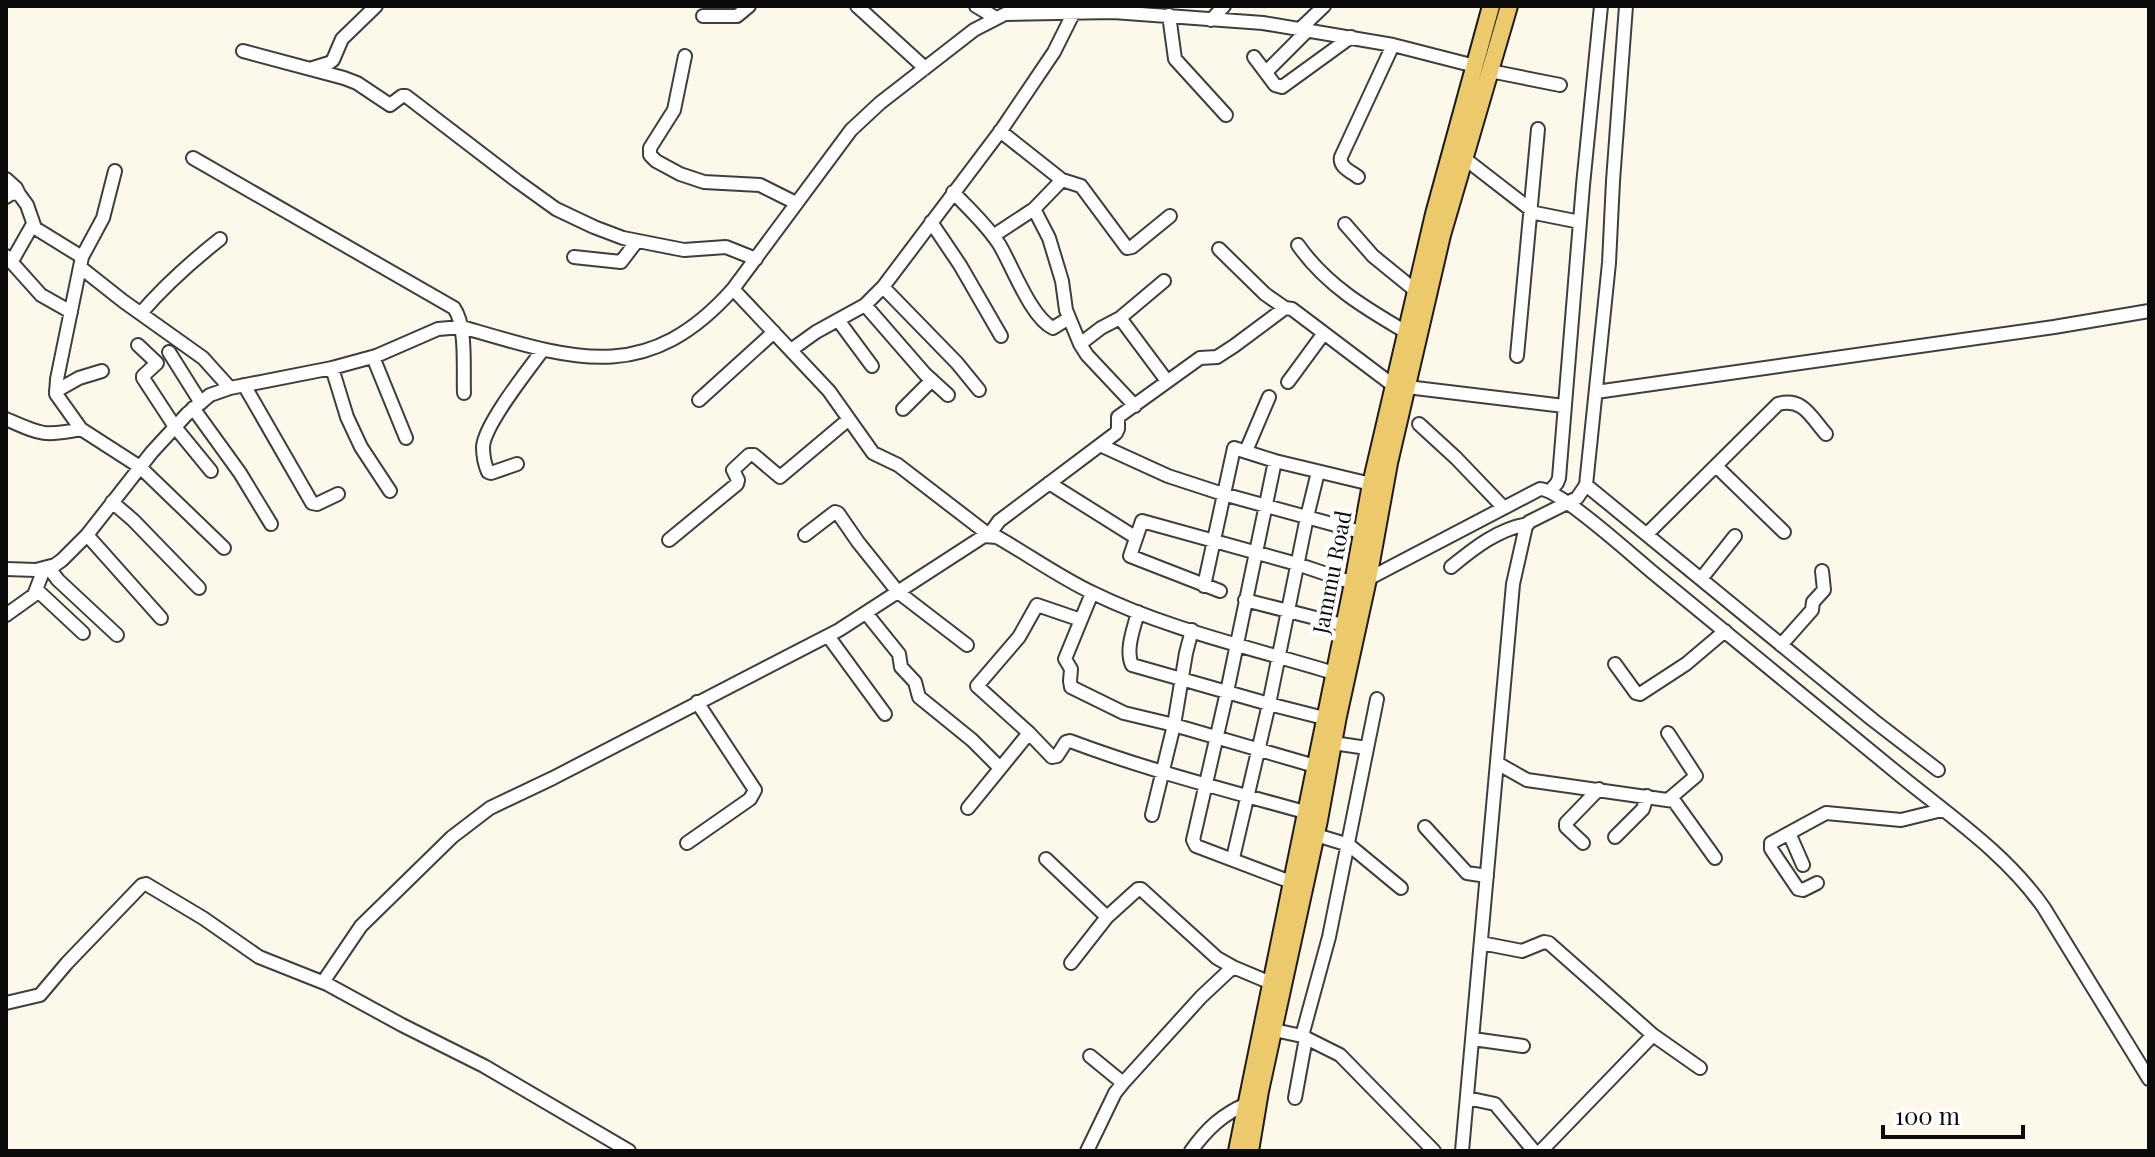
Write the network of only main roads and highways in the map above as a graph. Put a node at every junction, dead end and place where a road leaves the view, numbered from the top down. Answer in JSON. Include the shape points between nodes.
{"nodes":[{"id":1,"x":1491,"y":6,"type":"edge"},
{"id":2,"x":1509,"y":6,"type":"edge"},
{"id":3,"x":1482,"y":68,"type":"junction"},
{"id":4,"x":1400,"y":387,"type":"junction"},
{"id":5,"x":1360,"y":581,"type":"junction"},
{"id":6,"x":1237,"y":1151,"type":"edge"},
{"id":7,"x":1250,"y":1151,"type":"edge"}],
"edges":[{"from":1,"to":3,"type":"main road","name":"Jammu Road"},
{"from":2,"to":3,"type":"main road"},
{"from":3,"to":4,"type":"main road","via":[[1464,158]]},
{"from":3,"to":4,"type":"main road","name":"Jammu Road","via":[[1434,214],[1406,332]]},
{"from":4,"to":5,"type":"main road","via":[[1389,463]]},
{"from":4,"to":5,"type":"main road","name":"Jammu Road","via":[[1361,532]]},
{"from":5,"to":6,"type":"main road","name":"Jammu Road","via":[[1343,625]]},
{"from":5,"to":7,"type":"main road","via":[[1334,841],[1274,1030]]}]}
